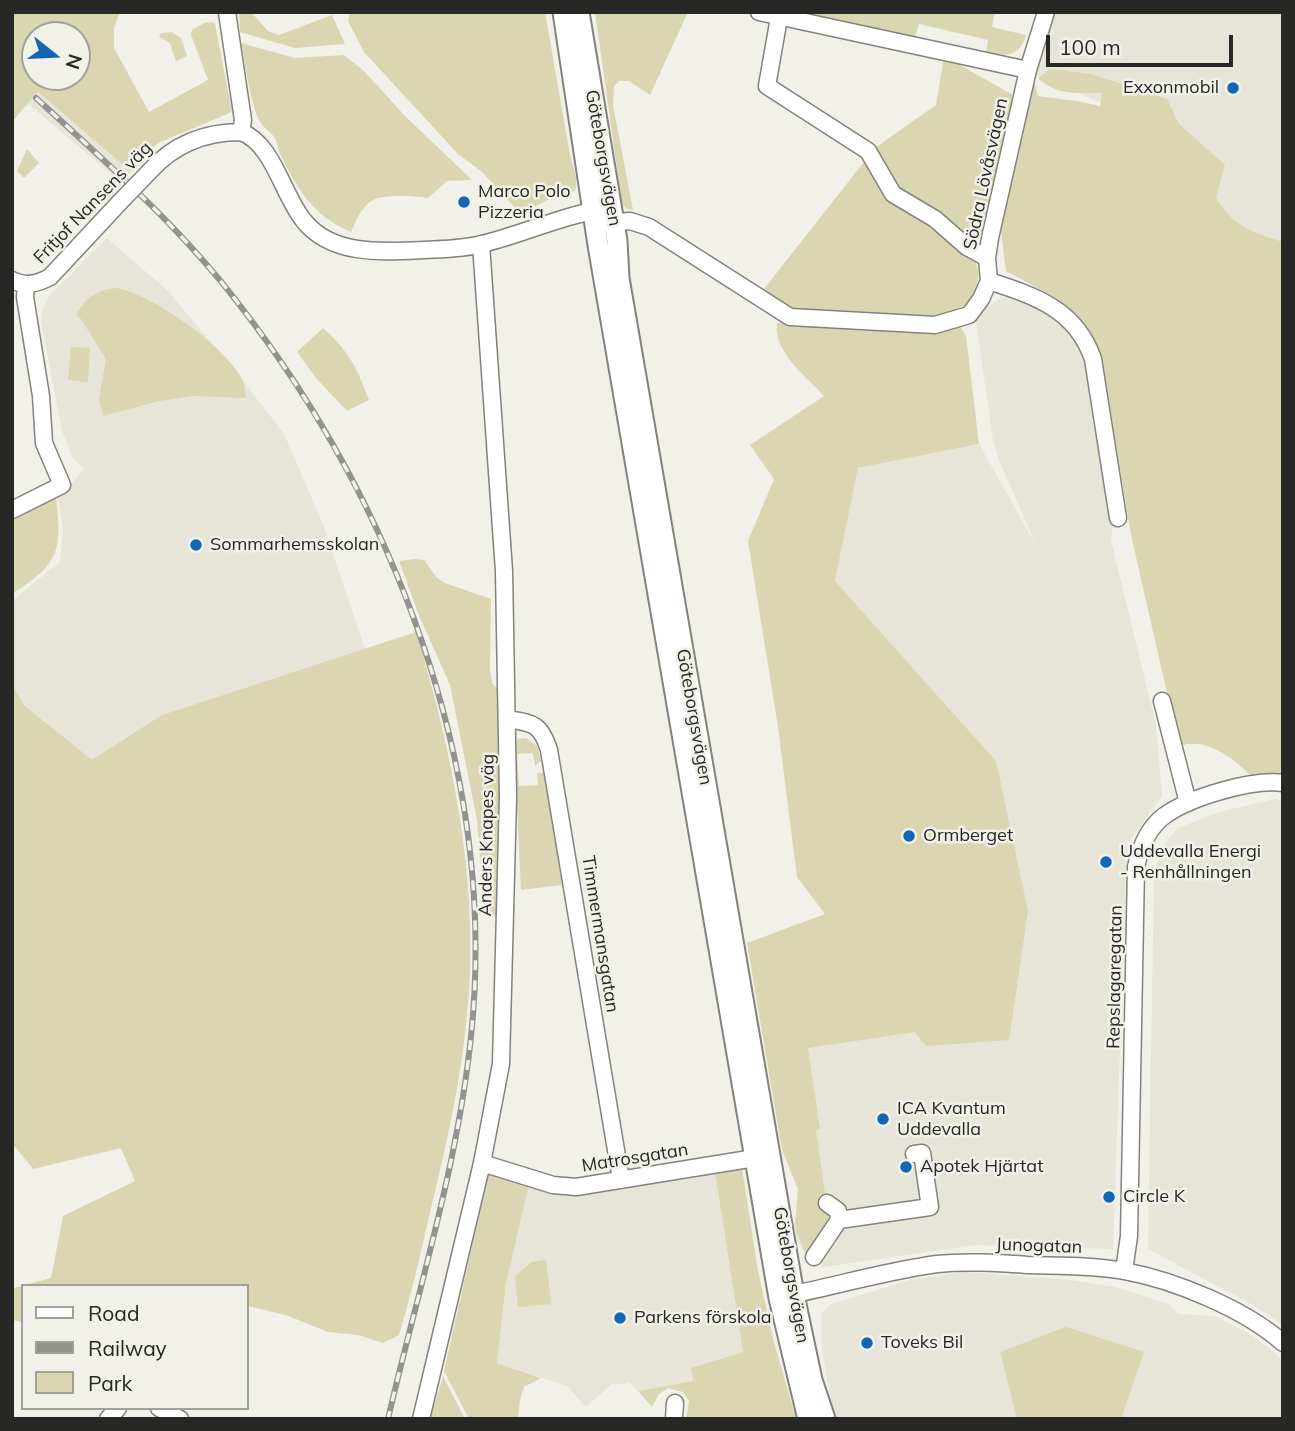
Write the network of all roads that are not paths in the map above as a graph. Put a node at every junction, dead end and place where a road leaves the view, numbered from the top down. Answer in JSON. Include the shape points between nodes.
{"nodes":[{"id":1,"x":227,"y":12,"type":"edge"},
{"id":2,"x":563,"y":12,"type":"edge"},
{"id":3,"x":579,"y":12,"type":"edge"},
{"id":4,"x":759,"y":12,"type":"edge"},
{"id":5,"x":1046,"y":12,"type":"edge"},
{"id":6,"x":779,"y":14,"type":"edge"},
{"id":7,"x":1028,"y":70,"type":"junction"},
{"id":8,"x":241,"y":132,"type":"junction"},
{"id":9,"x":603,"y":216,"type":"junction"},
{"id":10,"x":481,"y":244,"type":"junction"},
{"id":11,"x":987,"y":258,"type":"junction"},
{"id":12,"x":989,"y":281,"type":"junction"},
{"id":13,"x":19,"y":282,"type":"edge"},
{"id":14,"x":12,"y":510,"type":"edge"},
{"id":15,"x":1118,"y":518,"type":"dead end"},
{"id":16,"x":1162,"y":701,"type":"dead end"},
{"id":17,"x":508,"y":719,"type":"junction"},
{"id":18,"x":1283,"y":783,"type":"edge"},
{"id":19,"x":1188,"y":803,"type":"junction"},
{"id":20,"x":914,"y":1154,"type":"dead end"},
{"id":21,"x":755,"y":1158,"type":"junction"},
{"id":22,"x":482,"y":1163,"type":"junction"},
{"id":23,"x":621,"y":1180,"type":"junction"},
{"id":24,"x":827,"y":1203,"type":"dead end"},
{"id":25,"x":839,"y":1220,"type":"junction"},
{"id":26,"x":814,"y":1257,"type":"dead end"},
{"id":27,"x":1124,"y":1271,"type":"junction"},
{"id":28,"x":786,"y":1296,"type":"junction"},
{"id":29,"x":1283,"y":1343,"type":"edge"},
{"id":30,"x":163,"y":1410,"type":"edge"},
{"id":31,"x":180,"y":1419,"type":"edge"},
{"id":32,"x":421,"y":1419,"type":"edge"},
{"id":33,"x":808,"y":1419,"type":"edge"},
{"id":34,"x":825,"y":1419,"type":"edge"}],
"edges":[{"from":1,"to":8,"type":"street"},
{"from":2,"to":9,"type":"main road","name":"Göteborgsvägen"},
{"from":3,"to":9,"type":"main road","name":"Göteborgsvägen"},
{"from":4,"to":6,"type":"street"},
{"from":5,"to":7,"type":"street","name":"Södra Lövåsvägen"},
{"from":6,"to":7,"type":"street"},
{"from":6,"to":11,"type":"street","via":[[767,86],[868,151],[893,194]]},
{"from":7,"to":11,"type":"street","name":"Södra Lövåsvägen"},
{"from":8,"to":10,"type":"street","via":[[264,148],[302,220],[330,242],[385,252]]},
{"from":8,"to":13,"type":"street","name":"Fritjof Nansens väg","bridge":true,"via":[[214,134],[173,149],[57,272],[44,280]]},
{"from":9,"to":10,"type":"street","via":[[540,224]]},
{"from":9,"to":12,"type":"street","via":[[649,227],[790,317],[935,325],[969,316]]},
{"from":9,"to":21,"type":"main road","name":"Göteborgsvägen"},
{"from":9,"to":28,"type":"main road","name":"Göteborgsvägen","via":[[621,291]]},
{"from":10,"to":17,"type":"street","name":"Anders Knapes väg","via":[[504,572]]},
{"from":11,"to":12,"type":"street","name":"Södra Lövåsvägen"},
{"from":12,"to":15,"type":"street","via":[[1039,299],[1062,313],[1082,334],[1093,359]]},
{"from":13,"to":14,"type":"street","via":[[41,396],[44,443],[62,485]]},
{"from":16,"to":19,"type":"street"},
{"from":17,"to":22,"type":"street","name":"Anders Knapes väg","via":[[501,1064]]},
{"from":17,"to":23,"type":"street","name":"Timmermansgatan","via":[[533,724],[549,750]]},
{"from":18,"to":19,"type":"street","name":"Repslagaregatan","via":[[1248,784]]},
{"from":19,"to":27,"type":"street","name":"Repslagaregatan","via":[[1165,815],[1153,828],[1136,867],[1129,1236]]},
{"from":20,"to":25,"type":"street","via":[[922,1153],[930,1207]]},
{"from":21,"to":23,"type":"street","name":"Matrosgatan"},
{"from":21,"to":28,"type":"main road","name":"Göteborgsvägen"},
{"from":22,"to":23,"type":"street","name":"Matrosgatan","via":[[552,1185],[576,1187]]},
{"from":22,"to":32,"type":"street","name":"Anders Knapes väg"},
{"from":24,"to":25,"type":"street","via":[[838,1211]]},
{"from":25,"to":26,"type":"street"},
{"from":27,"to":28,"type":"street","name":"Junogatan","via":[[940,1264]]},
{"from":27,"to":29,"type":"street","name":"Junogatan","via":[[1222,1305]]},
{"from":28,"to":33,"type":"main road","name":"Göteborgsvägen"},
{"from":28,"to":34,"type":"main road","name":"Göteborgsvägen"},
{"from":30,"to":31,"type":"street"}]}
